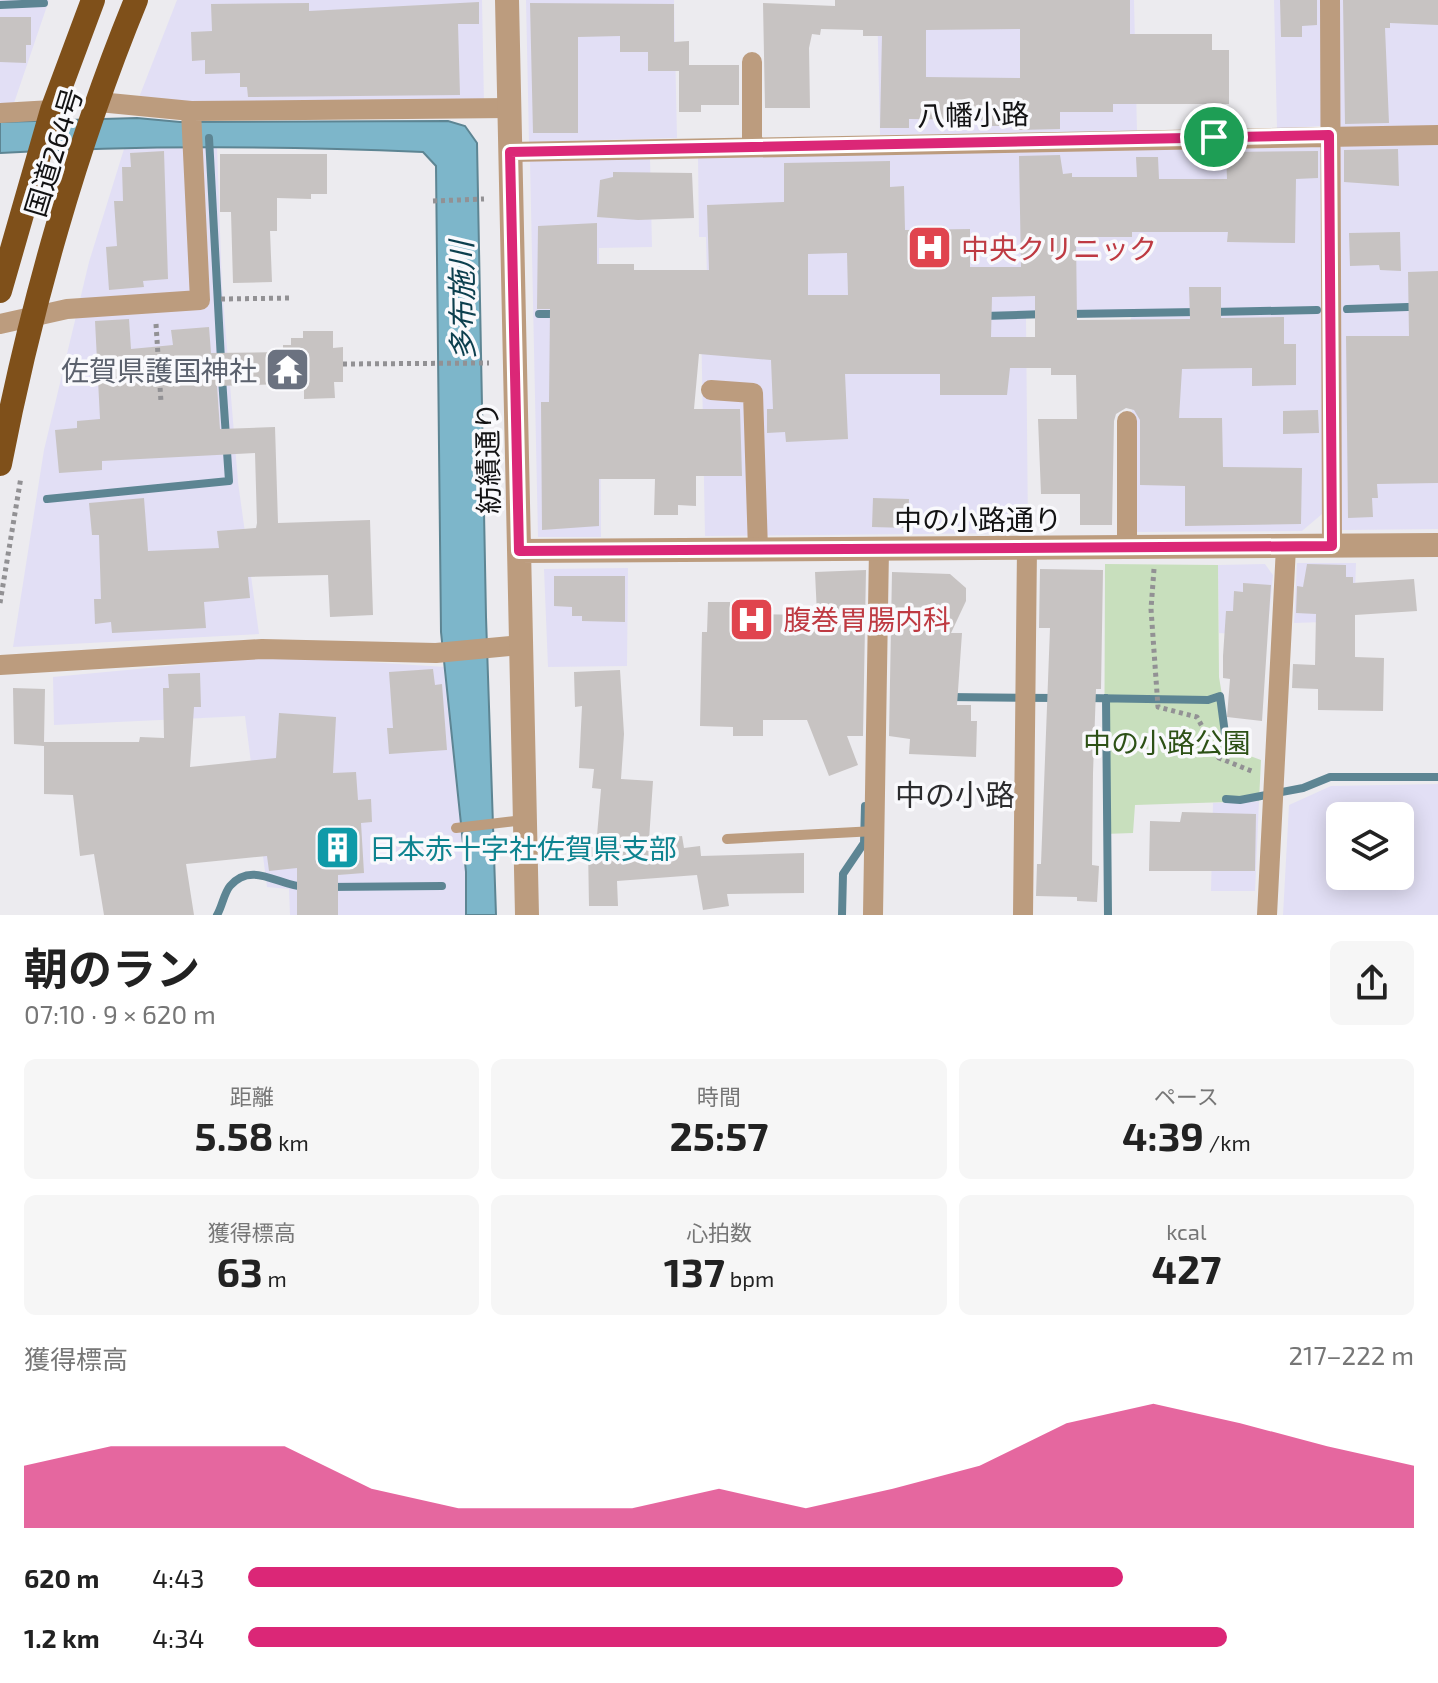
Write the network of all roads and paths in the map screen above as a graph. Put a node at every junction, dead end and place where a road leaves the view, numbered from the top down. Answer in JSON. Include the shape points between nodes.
{"nodes":[{"id":1,"x":93,"y":0,"type":"edge"},
{"id":2,"x":136,"y":0,"type":"edge"},
{"id":3,"x":507,"y":0,"type":"edge"},
{"id":4,"x":1330,"y":0,"type":"edge"},
{"id":5,"x":752,"y":62,"type":"dead end"},
{"id":6,"x":97,"y":107,"type":"junction"},
{"id":7,"x":509,"y":108,"type":"junction"},
{"id":8,"x":52,"y":110,"type":"junction"},
{"id":9,"x":191,"y":111,"type":"junction"},
{"id":10,"x":0,"y":113,"type":"edge"},
{"id":11,"x":1329,"y":135,"type":"junction"},
{"id":12,"x":1438,"y":135,"type":"edge"},
{"id":13,"x":752,"y":147,"type":"junction"},
{"id":14,"x":510,"y":152,"type":"junction"},
{"id":15,"x":484,"y":199,"type":"dead end"},
{"id":16,"x":433,"y":201,"type":"dead end"},
{"id":17,"x":0,"y":291,"type":"edge"},
{"id":18,"x":292,"y":298,"type":"dead end"},
{"id":19,"x":224,"y":299,"type":"dead end"},
{"id":20,"x":154,"y":303,"type":"junction"},
{"id":21,"x":34,"y":319,"type":"junction"},
{"id":22,"x":0,"y":324,"type":"edge"},
{"id":23,"x":489,"y":363,"type":"dead end"},
{"id":24,"x":343,"y":364,"type":"dead end"},
{"id":25,"x":711,"y":390,"type":"dead end"},
{"id":26,"x":161,"y":402,"type":"dead end"},
{"id":27,"x":1127,"y":421,"type":"dead end"},
{"id":28,"x":0,"y":464,"type":"edge"},
{"id":29,"x":1438,"y":545,"type":"edge"},
{"id":30,"x":1332,"y":546,"type":"junction"},
{"id":31,"x":1286,"y":547,"type":"junction"},
{"id":32,"x":1027,"y":548,"type":"junction"},
{"id":33,"x":1127,"y":548,"type":"junction"},
{"id":34,"x":1155,"y":548,"type":"junction"},
{"id":35,"x":879,"y":549,"type":"junction"},
{"id":36,"x":758,"y":550,"type":"junction"},
{"id":37,"x":519,"y":551,"type":"junction"},
{"id":38,"x":520,"y":645,"type":"junction"},
{"id":39,"x":0,"y":665,"type":"edge"},
{"id":40,"x":1273,"y":790,"type":"junction"},
{"id":41,"x":524,"y":820,"type":"junction"},
{"id":42,"x":456,"y":828,"type":"dead end"},
{"id":43,"x":865,"y":831,"type":"junction"},
{"id":44,"x":727,"y":839,"type":"dead end"},
{"id":45,"x":527,"y":915,"type":"edge"},
{"id":46,"x":873,"y":915,"type":"edge"},
{"id":47,"x":1023,"y":915,"type":"edge"},
{"id":48,"x":1267,"y":915,"type":"edge"}],
"edges":[{"from":1,"to":8,"type":"highway","name":"国道264号"},
{"from":2,"to":6,"type":"highway","name":"国道264号"},
{"from":3,"to":7,"type":"street","name":"紡績通り"},
{"from":4,"to":11,"type":"street"},
{"from":5,"to":13,"type":"street"},
{"from":6,"to":9,"type":"street"},
{"from":6,"to":21,"type":"highway","name":"国道264号"},
{"from":7,"to":9,"type":"street"},
{"from":7,"to":14,"type":"street","name":"紡績通り"},
{"from":8,"to":10,"type":"street"},
{"from":8,"to":17,"type":"highway","name":"国道264号"},
{"from":9,"to":20,"type":"street","via":[[200,300]]},
{"from":11,"to":12,"type":"street","name":"八幡小路"},
{"from":11,"to":13,"type":"street","name":"八幡小路"},
{"from":11,"to":30,"type":"street"},
{"from":13,"to":14,"type":"street","name":"八幡小路"},
{"from":14,"to":37,"type":"street","name":"紡績通り"},
{"from":15,"to":16,"type":"path"},
{"from":18,"to":19,"type":"path"},
{"from":20,"to":21,"type":"street","via":[[67,309]]},
{"from":20,"to":26,"type":"path"},
{"from":21,"to":22,"type":"street"},
{"from":21,"to":28,"type":"highway","name":"国道264号"},
{"from":23,"to":24,"type":"path"},
{"from":25,"to":36,"type":"street","via":[[753,393]]},
{"from":27,"to":33,"type":"street"},
{"from":29,"to":30,"type":"street","name":"中の小路通り"},
{"from":30,"to":31,"type":"street","name":"中の小路通り"},
{"from":31,"to":34,"type":"street","name":"中の小路通り"},
{"from":31,"to":40,"type":"street"},
{"from":32,"to":33,"type":"street","name":"中の小路通り"},
{"from":32,"to":35,"type":"street","name":"中の小路通り"},
{"from":32,"to":47,"type":"street"},
{"from":33,"to":34,"type":"street","name":"中の小路通り"},
{"from":34,"to":40,"type":"path","via":[[1151,609],[1158,707],[1197,717],[1219,758]]},
{"from":35,"to":36,"type":"street","name":"中の小路通り"},
{"from":35,"to":43,"type":"street","via":[[876,696]]},
{"from":36,"to":37,"type":"street","name":"中の小路通り"},
{"from":37,"to":38,"type":"street","name":"紡績通り"},
{"from":38,"to":39,"type":"street","via":[[436,653],[262,649]]},
{"from":38,"to":41,"type":"street","name":"紡績通り"},
{"from":40,"to":48,"type":"street"},
{"from":41,"to":42,"type":"lane"},
{"from":41,"to":45,"type":"street","name":"紡績通り"},
{"from":43,"to":44,"type":"lane"},
{"from":43,"to":46,"type":"street"}]}
